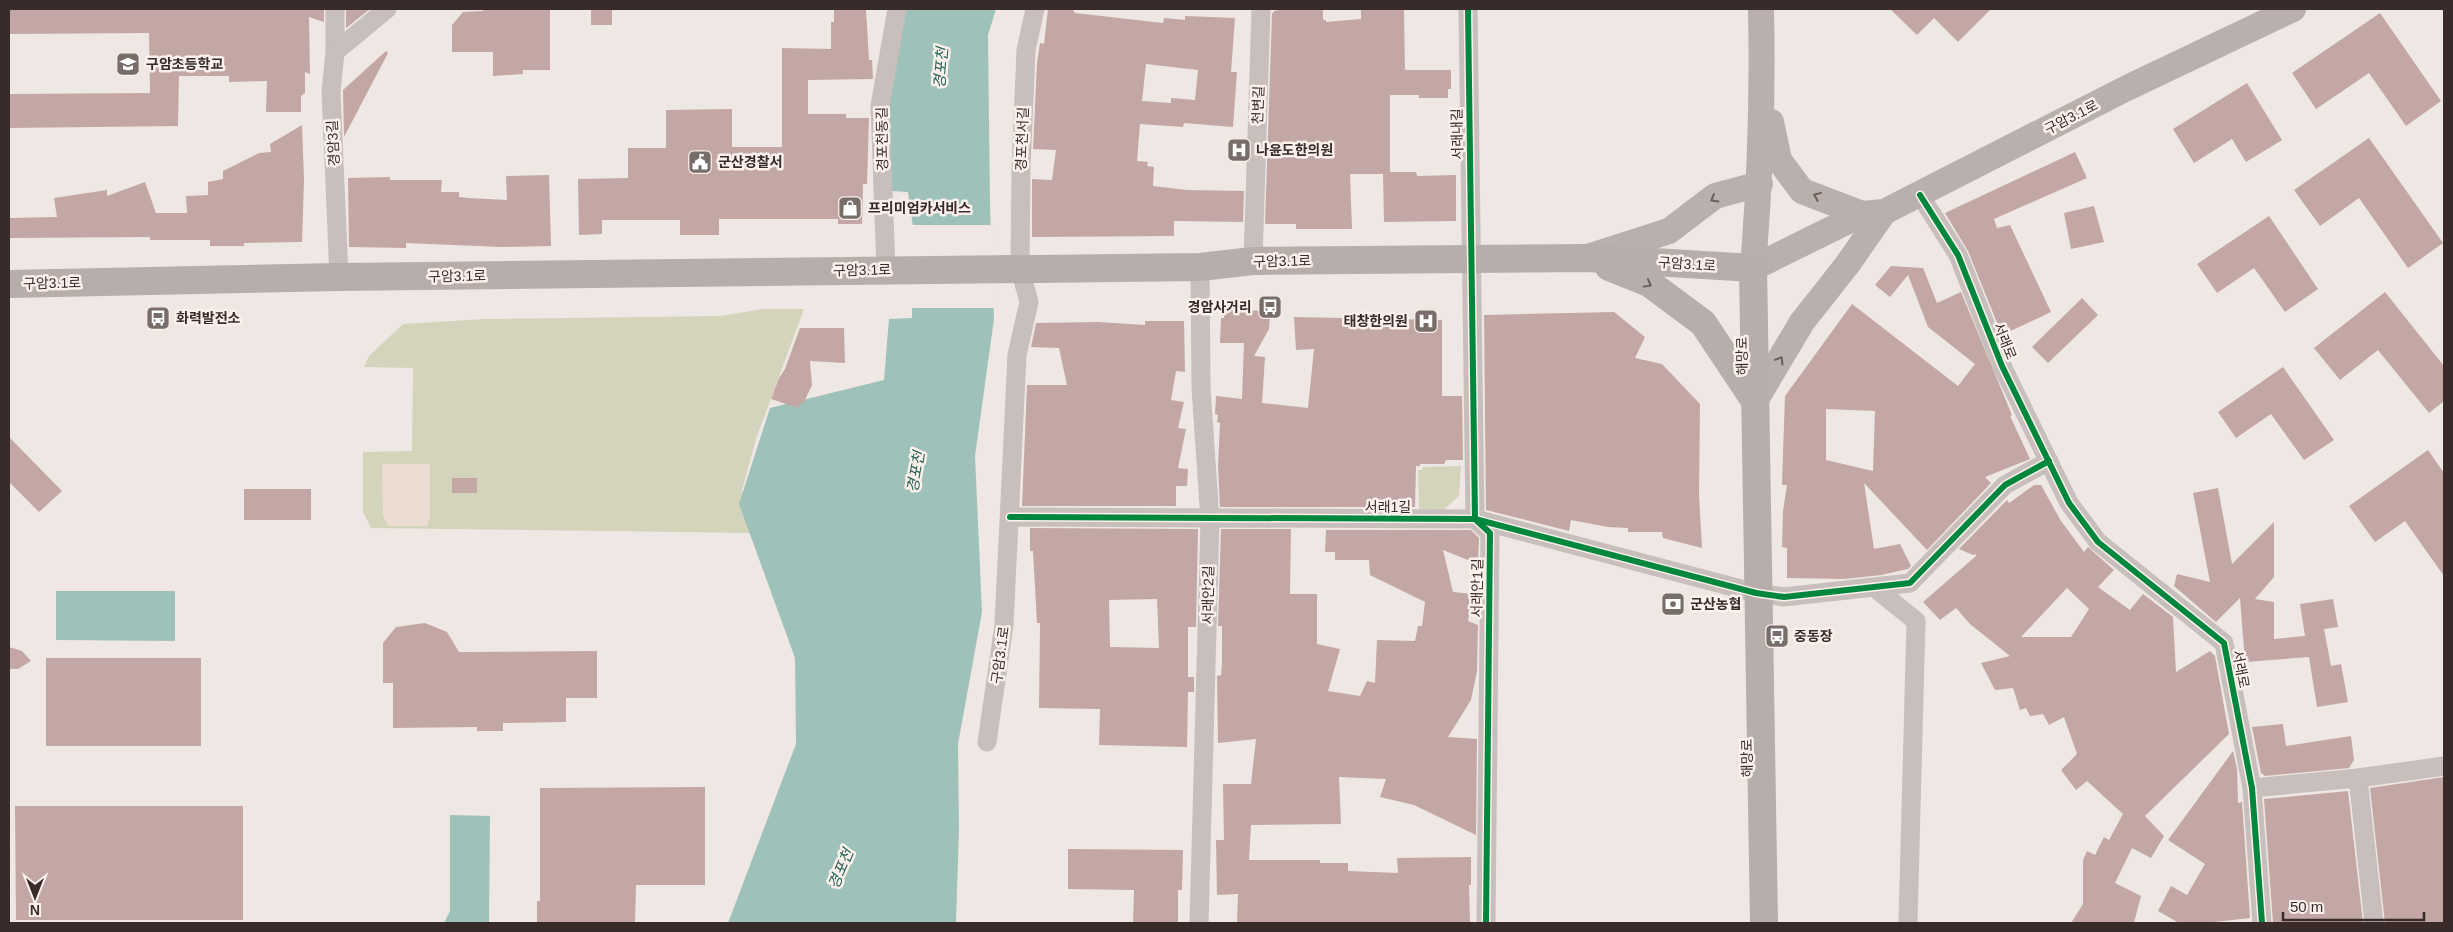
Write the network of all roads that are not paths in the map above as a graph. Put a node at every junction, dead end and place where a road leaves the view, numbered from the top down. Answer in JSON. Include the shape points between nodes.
{"nodes":[{"id":1,"x":335,"y":9,"type":"edge"},
{"id":2,"x":387,"y":9,"type":"edge"},
{"id":3,"x":897,"y":9,"type":"edge"},
{"id":4,"x":1035,"y":9,"type":"edge"},
{"id":5,"x":1261,"y":9,"type":"edge"},
{"id":6,"x":1468,"y":9,"type":"edge"},
{"id":7,"x":1761,"y":9,"type":"edge"},
{"id":8,"x":2293,"y":9,"type":"edge"},
{"id":9,"x":335,"y":52,"type":"junction"},
{"id":10,"x":1763,"y":82,"type":"junction"},
{"id":11,"x":1760,"y":184,"type":"junction"},
{"id":12,"x":1920,"y":195,"type":"junction"},
{"id":13,"x":1873,"y":213,"type":"junction"},
{"id":14,"x":1587,"y":258,"type":"junction"},
{"id":15,"x":1471,"y":260,"type":"junction"},
{"id":16,"x":1253,"y":261,"type":"junction"},
{"id":17,"x":1200,"y":267,"type":"junction"},
{"id":18,"x":1753,"y":268,"type":"junction"},
{"id":19,"x":1014,"y":269,"type":"junction"},
{"id":20,"x":896,"y":270,"type":"junction"},
{"id":21,"x":339,"y":277,"type":"junction"},
{"id":22,"x":9,"y":284,"type":"edge"},
{"id":23,"x":1755,"y":401,"type":"junction"},
{"id":24,"x":2048,"y":461,"type":"junction"},
{"id":25,"x":1010,"y":517,"type":"junction"},
{"id":26,"x":1475,"y":519,"type":"junction"},
{"id":27,"x":1210,"y":520,"type":"junction"},
{"id":28,"x":1875,"y":588,"type":"junction"},
{"id":29,"x":1756,"y":593,"type":"junction"},
{"id":30,"x":987,"y":742,"type":"dead end"},
{"id":31,"x":2444,"y":766,"type":"edge"},
{"id":32,"x":2358,"y":778,"type":"junction"},
{"id":33,"x":2252,"y":788,"type":"junction"},
{"id":34,"x":1200,"y":923,"type":"edge"},
{"id":35,"x":1486,"y":923,"type":"edge"},
{"id":36,"x":1764,"y":923,"type":"edge"},
{"id":37,"x":1908,"y":923,"type":"edge"},
{"id":38,"x":2262,"y":923,"type":"edge"},
{"id":39,"x":2374,"y":923,"type":"edge"}],
"edges":[{"from":1,"to":9,"type":"street","name":"경암3길"},
{"from":2,"to":9,"type":"street"},
{"from":3,"to":20,"type":"street","name":"경포천동길","via":[[880,106]]},
{"from":4,"to":19,"type":"street","name":"경포천서길","via":[[1026,50]]},
{"from":5,"to":16,"type":"street","name":"천변길"},
{"from":6,"to":15,"type":"street","name":"서래내길"},
{"from":7,"to":10,"type":"street","name":"해망로"},
{"from":8,"to":12,"type":"street","name":"구암3.1로","via":[[2128,88]]},
{"from":9,"to":21,"type":"street","name":"경암3길","via":[[331,92]]},
{"from":10,"to":11,"type":"street","name":"해망로"},
{"from":13,"to":10,"type":"street","one_way":true,"via":[[1802,191],[1779,160]]},
{"from":11,"to":14,"type":"street","one_way":true,"via":[[1715,196],[1669,231]]},
{"from":11,"to":18,"type":"street","name":"해망로"},
{"from":12,"to":13,"type":"street","name":"구암3.1로"},
{"from":12,"to":24,"type":"street","name":"서래로","via":[[1958,255],[2002,366]]},
{"from":13,"to":18,"type":"street","name":"구암3.1로"},
{"from":23,"to":13,"type":"street","one_way":true,"via":[[1802,322],[1847,265]]},
{"from":14,"to":15,"type":"main road","name":"구암3.1로"},
{"from":14,"to":18,"type":"main road","name":"구암3.1로"},
{"from":14,"to":23,"type":"main road","one_way":true,"via":[[1649,283],[1703,323]]},
{"from":15,"to":16,"type":"main road","name":"구암3.1로"},
{"from":15,"to":26,"type":"street"},
{"from":16,"to":17,"type":"main road","name":"구암3.1로"},
{"from":17,"to":19,"type":"main road","name":"구암3.1로"},
{"from":17,"to":27,"type":"street","name":"서래안2길","via":[[1201,388]]},
{"from":18,"to":23,"type":"main road","name":"해망로"},
{"from":19,"to":20,"type":"main road","name":"구암3.1로"},
{"from":19,"to":25,"type":"street","name":"구암3.1로","via":[[1029,302],[1017,355]]},
{"from":20,"to":21,"type":"main road","name":"구암3.1로"},
{"from":21,"to":22,"type":"main road","name":"구암3.1로"},
{"from":23,"to":29,"type":"main road","name":"해망로"},
{"from":24,"to":28,"type":"street","via":[[2005,485],[1910,583]]},
{"from":24,"to":33,"type":"street","name":"서래로","via":[[2069,503],[2098,542],[2224,643]]},
{"from":25,"to":27,"type":"street","name":"서래1길"},
{"from":25,"to":30,"type":"street","name":"구암3.1로","via":[[1004,625]]},
{"from":26,"to":27,"type":"street","name":"서래1길"},
{"from":26,"to":29,"type":"street","name":"서래1길"},
{"from":26,"to":35,"type":"street","name":"서래안1길","via":[[1490,533]]},
{"from":27,"to":34,"type":"street","name":"서래안2길"},
{"from":28,"to":29,"type":"street","via":[[1784,598]]},
{"from":28,"to":37,"type":"street","via":[[1916,621]]},
{"from":29,"to":36,"type":"main road","name":"해망로"},
{"from":31,"to":32,"type":"street"},
{"from":32,"to":33,"type":"street"},
{"from":32,"to":39,"type":"street"},
{"from":33,"to":38,"type":"street","name":"서래로"}]}
